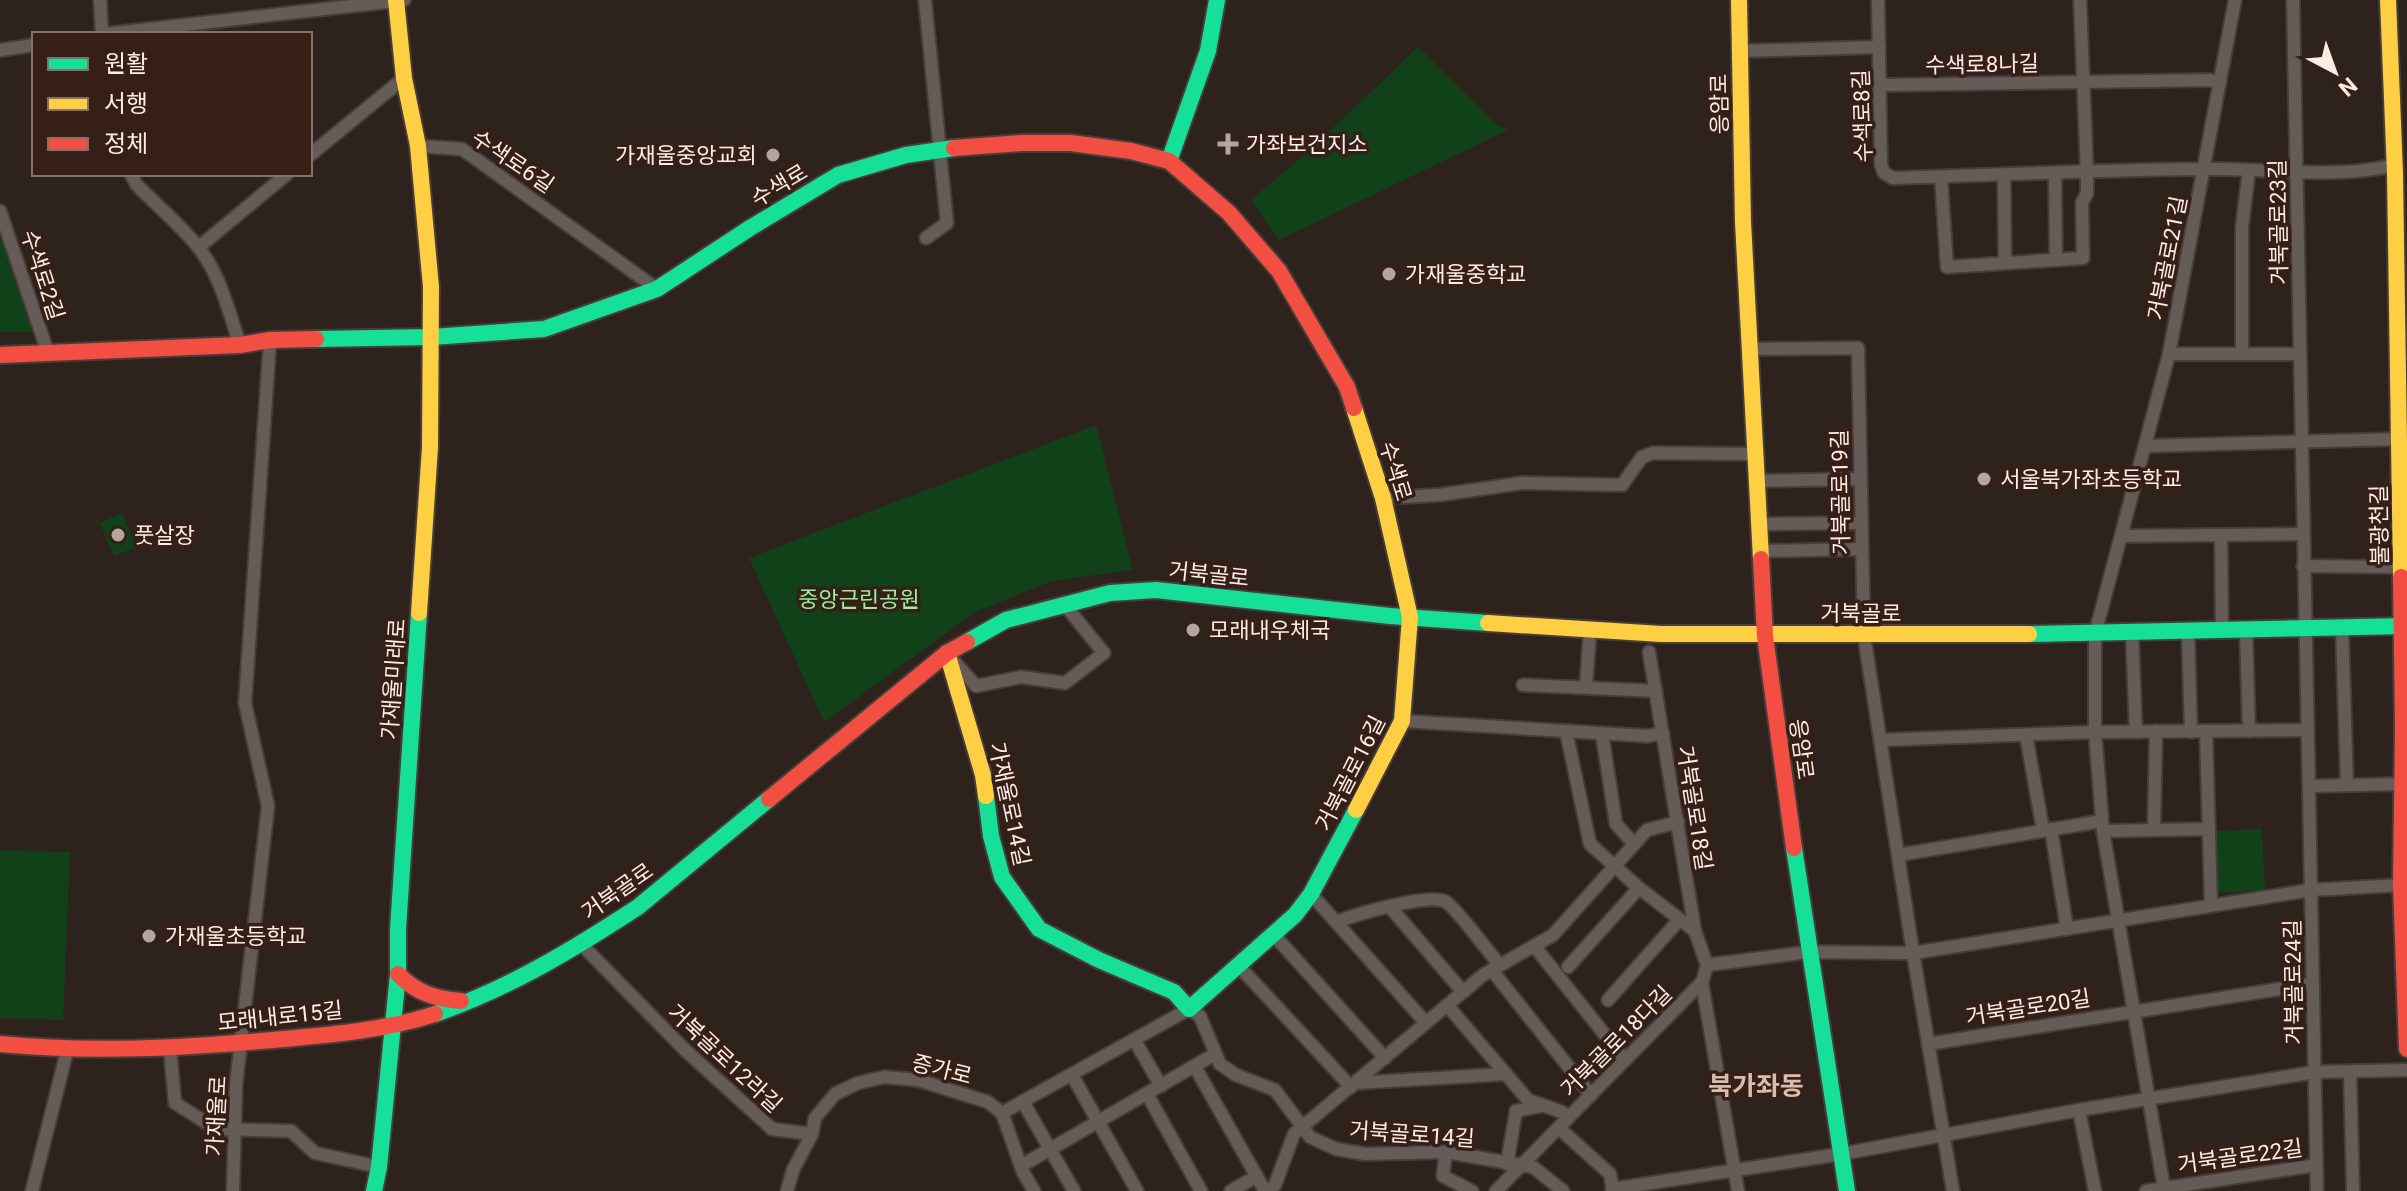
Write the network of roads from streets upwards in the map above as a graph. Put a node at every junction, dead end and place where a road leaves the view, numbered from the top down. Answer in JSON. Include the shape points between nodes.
{"nodes":[{"id":1,"x":100,"y":0,"type":"edge"},
{"id":2,"x":925,"y":0,"type":"edge"},
{"id":3,"x":1217,"y":0,"type":"edge"},
{"id":4,"x":1739,"y":0,"type":"edge"},
{"id":5,"x":1878,"y":0,"type":"edge"},
{"id":6,"x":2080,"y":0,"type":"edge"},
{"id":7,"x":2235,"y":0,"type":"edge"},
{"id":8,"x":2293,"y":0,"type":"edge"},
{"id":9,"x":2388,"y":0,"type":"edge"},
{"id":10,"x":399,"y":1,"type":"edge"},
{"id":11,"x":103,"y":32,"type":"edge"},
{"id":12,"x":121,"y":32,"type":"edge"},
{"id":13,"x":32,"y":45,"type":"edge"},
{"id":14,"x":1879,"y":47,"type":"junction"},
{"id":15,"x":0,"y":50,"type":"edge"},
{"id":16,"x":1740,"y":51,"type":"junction"},
{"id":17,"x":404,"y":78,"type":"junction"},
{"id":18,"x":1880,"y":82,"type":"junction"},
{"id":19,"x":2084,"y":82,"type":"junction"},
{"id":20,"x":2220,"y":82,"type":"junction"},
{"id":21,"x":418,"y":146,"type":"junction"},
{"id":22,"x":939,"y":149,"type":"junction"},
{"id":23,"x":312,"y":153,"type":"edge"},
{"id":24,"x":1169,"y":161,"type":"junction"},
{"id":25,"x":2394,"y":165,"type":"junction"},
{"id":26,"x":2204,"y":170,"type":"junction"},
{"id":27,"x":2249,"y":170,"type":"junction"},
{"id":28,"x":2297,"y":172,"type":"junction"},
{"id":29,"x":2087,"y":173,"type":"junction"},
{"id":30,"x":2055,"y":174,"type":"junction"},
{"id":31,"x":2004,"y":175,"type":"junction"},
{"id":32,"x":132,"y":176,"type":"edge"},
{"id":33,"x":285,"y":176,"type":"edge"},
{"id":34,"x":1941,"y":177,"type":"junction"},
{"id":35,"x":0,"y":211,"type":"edge"},
{"id":36,"x":5,"y":237,"type":"edge"},
{"id":37,"x":926,"y":238,"type":"dead end"},
{"id":38,"x":199,"y":247,"type":"junction"},
{"id":39,"x":2056,"y":260,"type":"junction"},
{"id":40,"x":2005,"y":263,"type":"junction"},
{"id":41,"x":657,"y":289,"type":"junction"},
{"id":42,"x":431,"y":337,"type":"junction"},
{"id":43,"x":270,"y":340,"type":"junction"},
{"id":44,"x":240,"y":345,"type":"junction"},
{"id":45,"x":1748,"y":349,"type":"junction"},
{"id":46,"x":48,"y":353,"type":"junction"},
{"id":47,"x":2169,"y":354,"type":"junction"},
{"id":48,"x":2242,"y":354,"type":"junction"},
{"id":49,"x":2300,"y":354,"type":"junction"},
{"id":50,"x":0,"y":355,"type":"edge"},
{"id":51,"x":2399,"y":439,"type":"junction"},
{"id":52,"x":2302,"y":443,"type":"junction"},
{"id":53,"x":2145,"y":446,"type":"junction"},
{"id":54,"x":1754,"y":454,"type":"junction"},
{"id":55,"x":1860,"y":479,"type":"junction"},
{"id":56,"x":1755,"y":481,"type":"junction"},
{"id":57,"x":1383,"y":498,"type":"junction"},
{"id":58,"x":1861,"y":523,"type":"junction"},
{"id":59,"x":1758,"y":524,"type":"junction"},
{"id":60,"x":2303,"y":534,"type":"junction"},
{"id":61,"x":2221,"y":535,"type":"junction"},
{"id":62,"x":2122,"y":536,"type":"junction"},
{"id":63,"x":1862,"y":549,"type":"junction"},
{"id":64,"x":1760,"y":551,"type":"junction"},
{"id":65,"x":2303,"y":566,"type":"junction"},
{"id":66,"x":2402,"y":567,"type":"junction"},
{"id":67,"x":1064,"y":604,"type":"junction"},
{"id":68,"x":1410,"y":617,"type":"junction"},
{"id":69,"x":2404,"y":626,"type":"edge"},
{"id":70,"x":2342,"y":628,"type":"junction"},
{"id":71,"x":2307,"y":629,"type":"junction"},
{"id":72,"x":1590,"y":630,"type":"junction"},
{"id":73,"x":2246,"y":630,"type":"junction"},
{"id":74,"x":2188,"y":631,"type":"junction"},
{"id":75,"x":2222,"y":631,"type":"junction"},
{"id":76,"x":2132,"y":633,"type":"junction"},
{"id":77,"x":2095,"y":634,"type":"junction"},
{"id":78,"x":1864,"y":635,"type":"junction"},
{"id":79,"x":1765,"y":636,"type":"junction"},
{"id":80,"x":1649,"y":652,"type":"dead end"},
{"id":81,"x":947,"y":653,"type":"junction"},
{"id":82,"x":1523,"y":685,"type":"dead end"},
{"id":83,"x":1586,"y":687,"type":"junction"},
{"id":84,"x":1656,"y":691,"type":"junction"},
{"id":85,"x":1402,"y":721,"type":"junction"},
{"id":86,"x":2308,"y":730,"type":"junction"},
{"id":87,"x":1566,"y":731,"type":"junction"},
{"id":88,"x":2156,"y":731,"type":"junction"},
{"id":89,"x":2206,"y":731,"type":"junction"},
{"id":90,"x":2249,"y":731,"type":"junction"},
{"id":91,"x":2095,"y":732,"type":"junction"},
{"id":92,"x":2136,"y":732,"type":"junction"},
{"id":93,"x":2191,"y":732,"type":"junction"},
{"id":94,"x":1663,"y":733,"type":"junction"},
{"id":95,"x":1602,"y":734,"type":"junction"},
{"id":96,"x":2026,"y":735,"type":"junction"},
{"id":97,"x":1880,"y":740,"type":"junction"},
{"id":98,"x":2402,"y":784,"type":"junction"},
{"id":99,"x":2347,"y":785,"type":"junction"},
{"id":100,"x":2309,"y":786,"type":"junction"},
{"id":101,"x":1678,"y":822,"type":"junction"},
{"id":102,"x":2102,"y":826,"type":"junction"},
{"id":103,"x":2154,"y":829,"type":"junction"},
{"id":104,"x":2209,"y":829,"type":"junction"},
{"id":105,"x":2047,"y":830,"type":"junction"},
{"id":106,"x":1634,"y":844,"type":"junction"},
{"id":107,"x":1898,"y":855,"type":"junction"},
{"id":108,"x":1615,"y":868,"type":"junction"},
{"id":109,"x":2401,"y":885,"type":"junction"},
{"id":110,"x":1639,"y":888,"type":"junction"},
{"id":111,"x":2311,"y":890,"type":"junction"},
{"id":112,"x":1311,"y":894,"type":"junction"},
{"id":113,"x":2211,"y":904,"type":"junction"},
{"id":114,"x":1390,"y":907,"type":"junction"},
{"id":115,"x":1679,"y":920,"type":"junction"},
{"id":116,"x":2117,"y":921,"type":"junction"},
{"id":117,"x":1336,"y":922,"type":"junction"},
{"id":118,"x":2067,"y":929,"type":"junction"},
{"id":119,"x":1695,"y":931,"type":"junction"},
{"id":120,"x":1273,"y":934,"type":"junction"},
{"id":121,"x":580,"y":943,"type":"junction"},
{"id":122,"x":1535,"y":947,"type":"junction"},
{"id":123,"x":1808,"y":952,"type":"junction"},
{"id":124,"x":1913,"y":953,"type":"junction"},
{"id":125,"x":1238,"y":965,"type":"junction"},
{"id":126,"x":1707,"y":965,"type":"junction"},
{"id":127,"x":1568,"y":967,"type":"dead end"},
{"id":128,"x":1495,"y":968,"type":"junction"},
{"id":129,"x":398,"y":974,"type":"junction"},
{"id":130,"x":1702,"y":982,"type":"junction"},
{"id":131,"x":2313,"y":987,"type":"junction"},
{"id":132,"x":1463,"y":992,"type":"junction"},
{"id":133,"x":1608,"y":1000,"type":"dead end"},
{"id":134,"x":466,"y":1002,"type":"junction"},
{"id":135,"x":1447,"y":1005,"type":"junction"},
{"id":136,"x":1189,"y":1009,"type":"junction"},
{"id":137,"x":2134,"y":1010,"type":"junction"},
{"id":138,"x":394,"y":1023,"type":"junction"},
{"id":139,"x":1426,"y":1023,"type":"junction"},
{"id":140,"x":1135,"y":1041,"type":"junction"},
{"id":141,"x":242,"y":1043,"type":"junction"},
{"id":142,"x":0,"y":1044,"type":"edge"},
{"id":143,"x":1928,"y":1044,"type":"junction"},
{"id":144,"x":170,"y":1049,"type":"junction"},
{"id":145,"x":2407,"y":1049,"type":"edge"},
{"id":146,"x":67,"y":1051,"type":"junction"},
{"id":147,"x":1215,"y":1054,"type":"junction"},
{"id":148,"x":1385,"y":1058,"type":"junction"},
{"id":149,"x":1625,"y":1060,"type":"junction"},
{"id":150,"x":1195,"y":1067,"type":"junction"},
{"id":151,"x":2407,"y":1070,"type":"edge"},
{"id":152,"x":2315,"y":1072,"type":"junction"},
{"id":153,"x":2350,"y":1072,"type":"junction"},
{"id":154,"x":1506,"y":1074,"type":"junction"},
{"id":155,"x":1072,"y":1075,"type":"junction"},
{"id":156,"x":1353,"y":1085,"type":"junction"},
{"id":157,"x":1161,"y":1086,"type":"junction"},
{"id":158,"x":1147,"y":1094,"type":"junction"},
{"id":159,"x":1591,"y":1095,"type":"junction"},
{"id":160,"x":2150,"y":1099,"type":"junction"},
{"id":161,"x":1023,"y":1102,"type":"junction"},
{"id":162,"x":1544,"y":1106,"type":"junction"},
{"id":163,"x":2079,"y":1110,"type":"junction"},
{"id":164,"x":1002,"y":1113,"type":"junction"},
{"id":165,"x":1568,"y":1117,"type":"junction"},
{"id":166,"x":1098,"y":1123,"type":"junction"},
{"id":167,"x":1302,"y":1127,"type":"junction"},
{"id":168,"x":1559,"y":1128,"type":"junction"},
{"id":169,"x":235,"y":1130,"type":"junction"},
{"id":170,"x":812,"y":1134,"type":"junction"},
{"id":171,"x":1943,"y":1134,"type":"junction"},
{"id":172,"x":1050,"y":1150,"type":"junction"},
{"id":173,"x":1446,"y":1152,"type":"junction"},
{"id":174,"x":1841,"y":1154,"type":"junction"},
{"id":175,"x":1507,"y":1164,"type":"junction"},
{"id":176,"x":2316,"y":1165,"type":"junction"},
{"id":177,"x":1021,"y":1166,"type":"junction"},
{"id":178,"x":1521,"y":1166,"type":"junction"},
{"id":179,"x":379,"y":1167,"type":"junction"},
{"id":180,"x":1735,"y":1170,"type":"junction"},
{"id":181,"x":1257,"y":1176,"type":"junction"},
{"id":182,"x":2164,"y":1188,"type":"junction"},
{"id":183,"x":1612,"y":1190,"type":"edge"},
{"id":184,"x":32,"y":1191,"type":"edge"},
{"id":185,"x":233,"y":1191,"type":"edge"},
{"id":186,"x":374,"y":1191,"type":"edge"},
{"id":187,"x":787,"y":1191,"type":"edge"},
{"id":188,"x":1034,"y":1191,"type":"edge"},
{"id":189,"x":1074,"y":1191,"type":"edge"},
{"id":190,"x":1137,"y":1191,"type":"edge"},
{"id":191,"x":1201,"y":1191,"type":"edge"},
{"id":192,"x":1231,"y":1191,"type":"edge"},
{"id":193,"x":1267,"y":1191,"type":"edge"},
{"id":194,"x":1472,"y":1191,"type":"edge"},
{"id":195,"x":1496,"y":1191,"type":"edge"},
{"id":196,"x":1563,"y":1191,"type":"edge"},
{"id":197,"x":1738,"y":1191,"type":"edge"},
{"id":198,"x":1847,"y":1191,"type":"edge"},
{"id":199,"x":1953,"y":1191,"type":"edge"},
{"id":200,"x":2095,"y":1191,"type":"edge"},
{"id":201,"x":2146,"y":1191,"type":"edge"},
{"id":202,"x":2317,"y":1191,"type":"edge"},
{"id":203,"x":2353,"y":1191,"type":"edge"}],
"edges":[{"from":1,"to":11,"type":"street"},
{"from":2,"to":22,"type":"street"},
{"from":3,"to":24,"type":"street","via":[[1208,51]]},
{"from":4,"to":16,"type":"street","name":"응암로"},
{"from":5,"to":14,"type":"street","name":"수색로8길"},
{"from":6,"to":19,"type":"street"},
{"from":7,"to":20,"type":"street","name":"거북골로21길"},
{"from":8,"to":28,"type":"street","name":"거북골로23길"},
{"from":9,"to":25,"type":"street","name":"불광천길"},
{"from":10,"to":12,"type":"street"},
{"from":10,"to":17,"type":"street"},
{"from":13,"to":15,"type":"street"},
{"from":14,"to":16,"type":"street","name":"응암로"},
{"from":14,"to":18,"type":"street","name":"수색로8길"},
{"from":16,"to":45,"type":"street","name":"응암로"},
{"from":17,"to":21,"type":"street"},
{"from":17,"to":23,"type":"street"},
{"from":18,"to":19,"type":"street","name":"수색로8나길"},
{"from":18,"to":34,"type":"street","name":"수색로8길","via":[[1884,173],[1893,178]]},
{"from":19,"to":20,"type":"street","name":"수색로8나길"},
{"from":19,"to":29,"type":"street"},
{"from":20,"to":26,"type":"street","name":"거북골로21길"},
{"from":21,"to":41,"type":"street","name":"수색로6길","via":[[462,149]]},
{"from":21,"to":42,"type":"street","name":"가재울미래로"},
{"from":22,"to":24,"type":"street","name":"수색로","via":[[1071,143]]},
{"from":22,"to":37,"type":"street","via":[[947,223]]},
{"from":22,"to":41,"type":"street","name":"수색로","via":[[838,175]]},
{"from":24,"to":57,"type":"street","name":"수색로","via":[[1229,213],[1279,271],[1347,387]]},
{"from":25,"to":28,"type":"street","name":"거북골로21길"},
{"from":25,"to":51,"type":"street","name":"불광천길"},
{"from":26,"to":27,"type":"street","name":"거북골로21길"},
{"from":26,"to":29,"type":"street","name":"수색로8길"},
{"from":26,"to":47,"type":"street","name":"거북골로21길"},
{"from":27,"to":28,"type":"street","name":"거북골로21길"},
{"from":27,"to":48,"type":"street","via":[[2242,227]]},
{"from":28,"to":49,"type":"street","name":"거북골로23길"},
{"from":29,"to":30,"type":"street","name":"수색로8길"},
{"from":29,"to":39,"type":"street","via":[[2083,258]]},
{"from":30,"to":31,"type":"street","name":"수색로8길"},
{"from":30,"to":39,"type":"street"},
{"from":31,"to":34,"type":"street","name":"수색로8길"},
{"from":31,"to":40,"type":"street"},
{"from":32,"to":38,"type":"street"},
{"from":33,"to":38,"type":"street"},
{"from":34,"to":40,"type":"street","via":[[1947,267]]},
{"from":35,"to":36,"type":"street","name":"수색로2길"},
{"from":36,"to":46,"type":"street","name":"수색로2길"},
{"from":38,"to":44,"type":"street"},
{"from":39,"to":40,"type":"street"},
{"from":41,"to":42,"type":"street","name":"수색로","via":[[544,329]]},
{"from":42,"to":43,"type":"street"},
{"from":42,"to":129,"type":"street","name":"가재울미래로","via":[[430,447]]},
{"from":43,"to":44,"type":"street"},
{"from":43,"to":141,"type":"street","name":"가재울로","via":[[245,703],[268,806]]},
{"from":44,"to":46,"type":"street"},
{"from":45,"to":54,"type":"street","name":"응암로"},
{"from":45,"to":55,"type":"street","name":"거북골로19길","via":[[1858,348]]},
{"from":46,"to":50,"type":"street"},
{"from":47,"to":48,"type":"street","name":"거북골로21길"},
{"from":47,"to":53,"type":"street","name":"거북골로21길"},
{"from":48,"to":49,"type":"street","name":"거북골로21길"},
{"from":49,"to":52,"type":"street","name":"거북골로23길"},
{"from":51,"to":52,"type":"street"},
{"from":51,"to":66,"type":"street","name":"불광천길"},
{"from":52,"to":53,"type":"street"},
{"from":52,"to":60,"type":"street","name":"거북골로23길"},
{"from":53,"to":62,"type":"street","name":"거북골로21길"},
{"from":54,"to":56,"type":"street","name":"응암로"},
{"from":54,"to":57,"type":"street","via":[[1653,453],[1642,457],[1622,485],[1522,483]]},
{"from":55,"to":56,"type":"street"},
{"from":55,"to":58,"type":"street","name":"거북골로19길"},
{"from":56,"to":59,"type":"street","name":"응암로"},
{"from":57,"to":68,"type":"street","name":"수색로"},
{"from":58,"to":59,"type":"street"},
{"from":58,"to":63,"type":"street","name":"거북골로19길"},
{"from":59,"to":64,"type":"street","name":"응암로"},
{"from":60,"to":61,"type":"street"},
{"from":60,"to":65,"type":"street","name":"거북골로23길"},
{"from":61,"to":62,"type":"street"},
{"from":61,"to":75,"type":"street"},
{"from":62,"to":77,"type":"street","name":"거북골로21길"},
{"from":63,"to":64,"type":"street"},
{"from":63,"to":78,"type":"street","name":"거북골로19길"},
{"from":64,"to":79,"type":"street","name":"응암로"},
{"from":65,"to":66,"type":"street"},
{"from":65,"to":71,"type":"street","name":"거북골로23길"},
{"from":66,"to":69,"type":"street","name":"불광천길"},
{"from":67,"to":68,"type":"street","name":"거북골로","via":[[1156,590]]},
{"from":67,"to":81,"type":"street","name":"거북골로","via":[[1006,620]]},
{"from":67,"to":81,"type":"street","via":[[1104,653],[1065,683],[1021,677],[976,686]]},
{"from":68,"to":72,"type":"street","name":"거북골로"},
{"from":68,"to":85,"type":"street","name":"거북골로16길"},
{"from":69,"to":70,"type":"street","name":"거북골로"},
{"from":69,"to":98,"type":"street","name":"불광천길"},
{"from":70,"to":71,"type":"street","name":"거북골로"},
{"from":70,"to":99,"type":"street"},
{"from":71,"to":73,"type":"street","name":"거북골로"},
{"from":71,"to":86,"type":"street","name":"거북골로24길"},
{"from":72,"to":79,"type":"street","name":"거북골로"},
{"from":72,"to":83,"type":"street"},
{"from":73,"to":75,"type":"street","name":"거북골로"},
{"from":73,"to":90,"type":"street"},
{"from":74,"to":75,"type":"street","name":"거북골로"},
{"from":74,"to":76,"type":"street","name":"거북골로"},
{"from":74,"to":93,"type":"street"},
{"from":76,"to":77,"type":"street","name":"거북골로"},
{"from":76,"to":92,"type":"street"},
{"from":77,"to":78,"type":"street","name":"거북골로"},
{"from":77,"to":91,"type":"street","name":"거북골로22길"},
{"from":78,"to":79,"type":"street","name":"거북골로"},
{"from":78,"to":97,"type":"street"},
{"from":79,"to":123,"type":"street","name":"응암로"},
{"from":80,"to":84,"type":"street","name":"거북골로18길"},
{"from":81,"to":121,"type":"street","name":"거북골로","via":[[638,907]]},
{"from":81,"to":136,"type":"street","name":"가재울로14길","via":[[983,775],[1002,877],[1039,929],[1174,992]]},
{"from":82,"to":83,"type":"street"},
{"from":83,"to":84,"type":"street"},
{"from":84,"to":94,"type":"street","name":"거북골로18길"},
{"from":85,"to":87,"type":"street"},
{"from":85,"to":112,"type":"street","name":"거북골로16길"},
{"from":86,"to":90,"type":"street"},
{"from":86,"to":100,"type":"street","name":"거북골로24길"},
{"from":87,"to":95,"type":"street"},
{"from":87,"to":108,"type":"street","via":[[1590,844]]},
{"from":88,"to":92,"type":"street"},
{"from":88,"to":93,"type":"street"},
{"from":88,"to":103,"type":"street"},
{"from":89,"to":90,"type":"street"},
{"from":89,"to":93,"type":"street"},
{"from":89,"to":104,"type":"street"},
{"from":91,"to":92,"type":"street"},
{"from":91,"to":96,"type":"street"},
{"from":91,"to":102,"type":"street","name":"거북골로22길"},
{"from":94,"to":95,"type":"street"},
{"from":94,"to":101,"type":"street","name":"거북골로18길"},
{"from":95,"to":106,"type":"street","via":[[1616,824]]},
{"from":96,"to":97,"type":"street"},
{"from":96,"to":105,"type":"street"},
{"from":97,"to":107,"type":"street"},
{"from":98,"to":99,"type":"street"},
{"from":98,"to":109,"type":"street","name":"불광천길"},
{"from":99,"to":100,"type":"street"},
{"from":100,"to":111,"type":"street","name":"거북골로24길"},
{"from":101,"to":106,"type":"street","via":[[1647,830]]},
{"from":101,"to":119,"type":"street","name":"거북골로18길"},
{"from":102,"to":103,"type":"street"},
{"from":102,"to":105,"type":"street"},
{"from":102,"to":116,"type":"street","name":"거북골로22길"},
{"from":103,"to":104,"type":"street"},
{"from":104,"to":113,"type":"street"},
{"from":105,"to":107,"type":"street"},
{"from":105,"to":118,"type":"street"},
{"from":106,"to":108,"type":"street"},
{"from":107,"to":124,"type":"street"},
{"from":108,"to":110,"type":"street"},
{"from":108,"to":122,"type":"street","via":[[1553,935]]},
{"from":109,"to":111,"type":"street","name":"거북골로24길"},
{"from":109,"to":145,"type":"street","name":"불광천길"},
{"from":110,"to":115,"type":"street"},
{"from":110,"to":127,"type":"street"},
{"from":111,"to":113,"type":"street"},
{"from":111,"to":131,"type":"street","name":"거북골로24길"},
{"from":112,"to":117,"type":"street"},
{"from":112,"to":120,"type":"street","name":"거북골로16길"},
{"from":113,"to":116,"type":"street"},
{"from":114,"to":117,"type":"street"},
{"from":114,"to":128,"type":"street","via":[[1433,899],[1446,902],[1496,960]]},
{"from":114,"to":132,"type":"street"},
{"from":115,"to":119,"type":"street"},
{"from":115,"to":133,"type":"street"},
{"from":116,"to":118,"type":"street"},
{"from":116,"to":137,"type":"street","name":"거북골로22길"},
{"from":117,"to":139,"type":"street"},
{"from":118,"to":124,"type":"street"},
{"from":119,"to":126,"type":"street","name":"거북골로18길"},
{"from":120,"to":125,"type":"street","name":"거북골로16길"},
{"from":120,"to":148,"type":"street"},
{"from":121,"to":134,"type":"street","name":"거북골로"},
{"from":121,"to":170,"type":"street","name":"거북골로12라길","via":[[772,1129]]},
{"from":122,"to":128,"type":"street"},
{"from":122,"to":149,"type":"street"},
{"from":123,"to":124,"type":"street"},
{"from":123,"to":126,"type":"street"},
{"from":123,"to":174,"type":"street","name":"응암로"},
{"from":124,"to":143,"type":"street"},
{"from":125,"to":136,"type":"street","name":"거북골로16길"},
{"from":125,"to":156,"type":"street"},
{"from":126,"to":130,"type":"street"},
{"from":128,"to":132,"type":"street"},
{"from":128,"to":159,"type":"street"},
{"from":129,"to":134,"type":"street","via":[[424,995]]},
{"from":129,"to":138,"type":"street","name":"가재울미래로"},
{"from":130,"to":149,"type":"street","name":"거북골로18다길"},
{"from":130,"to":180,"type":"street"},
{"from":131,"to":137,"type":"street"},
{"from":131,"to":152,"type":"street","name":"거북골로24길"},
{"from":132,"to":135,"type":"street"},
{"from":134,"to":138,"type":"street","name":"거북골로"},
{"from":135,"to":139,"type":"street"},
{"from":135,"to":154,"type":"street"},
{"from":136,"to":140,"type":"street"},
{"from":136,"to":147,"type":"street","name":"거북골로14길","via":[[1200,1016]]},
{"from":137,"to":143,"type":"street","name":"거북골로20길"},
{"from":137,"to":160,"type":"street","name":"거북골로22길"},
{"from":138,"to":141,"type":"street","name":"모래내로15길"},
{"from":138,"to":179,"type":"street"},
{"from":139,"to":148,"type":"street"},
{"from":140,"to":155,"type":"street"},
{"from":140,"to":157,"type":"street"},
{"from":141,"to":144,"type":"street","name":"모래내로15길"},
{"from":141,"to":169,"type":"street","name":"가재울로"},
{"from":142,"to":146,"type":"street","name":"모래내로15길"},
{"from":143,"to":171,"type":"street"},
{"from":144,"to":146,"type":"street","name":"모래내로15길"},
{"from":144,"to":169,"type":"street","via":[[175,1103],[216,1129]]},
{"from":146,"to":184,"type":"street"},
{"from":147,"to":150,"type":"street"},
{"from":147,"to":167,"type":"street","name":"거북골로14길","via":[[1236,1075],[1275,1090]]},
{"from":148,"to":156,"type":"street"},
{"from":149,"to":159,"type":"street","name":"거북골로18다길"},
{"from":150,"to":157,"type":"street"},
{"from":150,"to":181,"type":"street"},
{"from":151,"to":153,"type":"street","name":"거북골로24길"},
{"from":152,"to":153,"type":"street","name":"거북골로24길"},
{"from":152,"to":160,"type":"street"},
{"from":152,"to":176,"type":"street","name":"거북골로24길"},
{"from":153,"to":203,"type":"street"},
{"from":154,"to":156,"type":"street"},
{"from":154,"to":162,"type":"street","via":[[1528,1100]]},
{"from":155,"to":161,"type":"street"},
{"from":155,"to":166,"type":"street"},
{"from":156,"to":167,"type":"street"},
{"from":157,"to":158,"type":"street"},
{"from":158,"to":166,"type":"street"},
{"from":158,"to":191,"type":"street"},
{"from":159,"to":165,"type":"street","name":"거북골로18다길"},
{"from":160,"to":163,"type":"street"},
{"from":160,"to":182,"type":"street","name":"거북골로22길"},
{"from":161,"to":164,"type":"street"},
{"from":161,"to":172,"type":"street"},
{"from":162,"to":165,"type":"street"},
{"from":162,"to":175,"type":"street","via":[[1516,1111]]},
{"from":163,"to":171,"type":"street"},
{"from":163,"to":200,"type":"street"},
{"from":164,"to":170,"type":"street","name":"증가로","via":[[988,1102],[918,1080],[884,1077],[835,1094],[815,1118]]},
{"from":164,"to":177,"type":"street"},
{"from":165,"to":168,"type":"street","name":"거북골로18다길"},
{"from":166,"to":172,"type":"street"},
{"from":166,"to":190,"type":"street"},
{"from":167,"to":173,"type":"street","name":"거북골로14길","via":[[1310,1137],[1336,1149],[1365,1154]]},
{"from":167,"to":193,"type":"street","via":[[1294,1134],[1275,1185]]},
{"from":168,"to":178,"type":"street","name":"거북골로18다길"},
{"from":168,"to":183,"type":"street","name":"거북골로18다길","via":[[1610,1174]]},
{"from":169,"to":179,"type":"street","via":[[291,1131],[315,1153]]},
{"from":169,"to":185,"type":"street","name":"가재울로"},
{"from":170,"to":187,"type":"street"},
{"from":171,"to":174,"type":"street"},
{"from":171,"to":199,"type":"street"},
{"from":172,"to":177,"type":"street"},
{"from":172,"to":189,"type":"street"},
{"from":173,"to":175,"type":"street","name":"거북골로14길"},
{"from":173,"to":194,"type":"street","via":[[1443,1176]]},
{"from":174,"to":180,"type":"street"},
{"from":174,"to":198,"type":"street","name":"응암로"},
{"from":175,"to":178,"type":"street","name":"거북골로14길"},
{"from":176,"to":182,"type":"street","name":"거북골로22길"},
{"from":176,"to":202,"type":"street","name":"거북골로24길"},
{"from":177,"to":188,"type":"street"},
{"from":178,"to":195,"type":"street","name":"거북골로18다길"},
{"from":178,"to":196,"type":"street","name":"거북골로14길","via":[[1533,1167]]},
{"from":179,"to":186,"type":"street"},
{"from":180,"to":183,"type":"street"},
{"from":180,"to":197,"type":"street"},
{"from":181,"to":192,"type":"street"},
{"from":181,"to":193,"type":"street"},
{"from":182,"to":201,"type":"street"}]}
